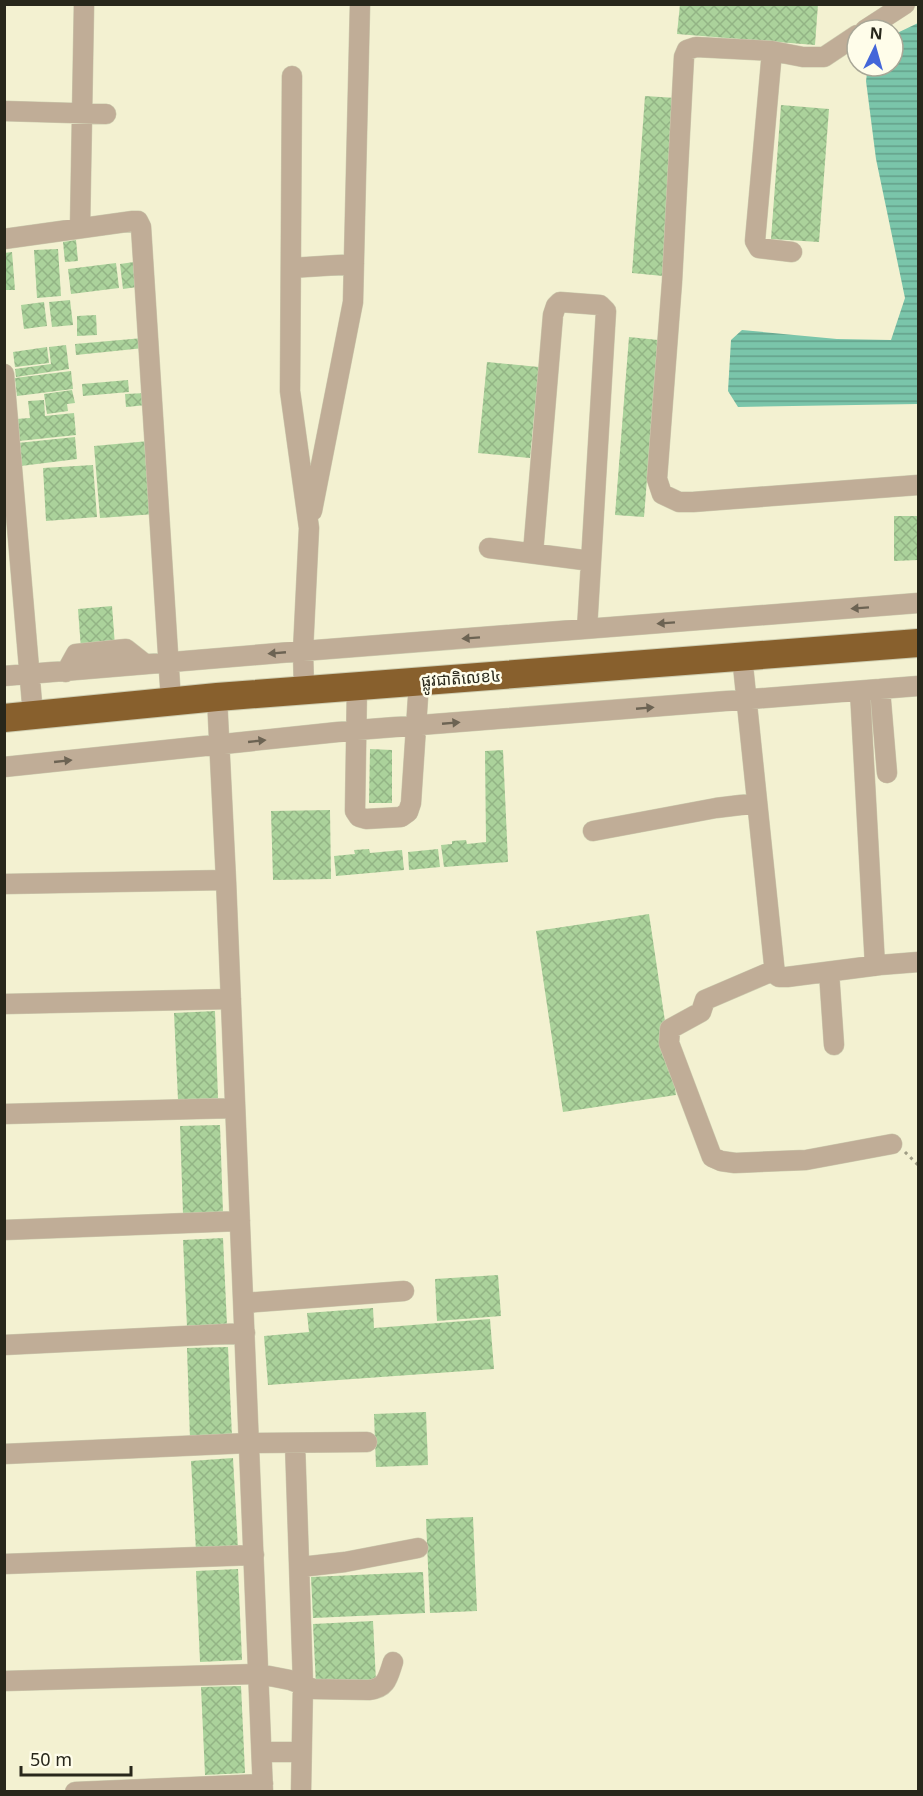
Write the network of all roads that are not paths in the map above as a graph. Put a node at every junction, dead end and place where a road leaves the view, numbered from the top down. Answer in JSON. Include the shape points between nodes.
{"nodes":[{"id":1,"x":84,"y":4,"type":"edge"},
{"id":2,"x":360,"y":4,"type":"edge"},
{"id":3,"x":905,"y":4,"type":"edge"},
{"id":4,"x":883,"y":18,"type":"edge"},
{"id":5,"x":845,"y":43,"type":"edge"},
{"id":6,"x":772,"y":51,"type":"junction"},
{"id":7,"x":292,"y":76,"type":"dead end"},
{"id":8,"x":4,"y":111,"type":"edge"},
{"id":9,"x":83,"y":113,"type":"junction"},
{"id":10,"x":106,"y":114,"type":"dead end"},
{"id":11,"x":80,"y":228,"type":"junction"},
{"id":12,"x":4,"y":238,"type":"edge"},
{"id":13,"x":792,"y":252,"type":"dead end"},
{"id":14,"x":354,"y":264,"type":"junction"},
{"id":15,"x":291,"y":268,"type":"junction"},
{"id":16,"x":4,"y":374,"type":"edge"},
{"id":17,"x":918,"y":485,"type":"edge"},
{"id":18,"x":309,"y":528,"type":"junction"},
{"id":19,"x":489,"y":548,"type":"dead end"},
{"id":20,"x":533,"y":554,"type":"junction"},
{"id":21,"x":591,"y":561,"type":"junction"},
{"id":22,"x":918,"y":603,"type":"edge"},
{"id":23,"x":587,"y":629,"type":"junction"},
{"id":24,"x":918,"y":643,"type":"edge"},
{"id":25,"x":303,"y":651,"type":"junction"},
{"id":26,"x":742,"y":656,"type":"junction"},
{"id":27,"x":170,"y":662,"type":"junction"},
{"id":28,"x":28,"y":673,"type":"junction"},
{"id":29,"x":4,"y":676,"type":"edge"},
{"id":30,"x":418,"y":682,"type":"junction"},
{"id":31,"x":357,"y":686,"type":"junction"},
{"id":32,"x":918,"y":686,"type":"edge"},
{"id":33,"x":880,"y":689,"type":"junction"},
{"id":34,"x":304,"y":690,"type":"junction"},
{"id":35,"x":860,"y":691,"type":"junction"},
{"id":36,"x":217,"y":697,"type":"junction"},
{"id":37,"x":747,"y":700,"type":"junction"},
{"id":38,"x":171,"y":701,"type":"junction"},
{"id":39,"x":33,"y":715,"type":"junction"},
{"id":40,"x":4,"y":718,"type":"edge"},
{"id":41,"x":417,"y":726,"type":"junction"},
{"id":42,"x":357,"y":730,"type":"junction"},
{"id":43,"x":219,"y":745,"type":"junction"},
{"id":44,"x":4,"y":767,"type":"edge"},
{"id":45,"x":887,"y":773,"type":"dead end"},
{"id":46,"x":757,"y":803,"type":"junction"},
{"id":47,"x":593,"y":831,"type":"dead end"},
{"id":48,"x":226,"y":880,"type":"junction"},
{"id":49,"x":4,"y":884,"type":"edge"},
{"id":50,"x":918,"y":962,"type":"edge"},
{"id":51,"x":875,"y":966,"type":"junction"},
{"id":52,"x":775,"y":970,"type":"junction"},
{"id":53,"x":829,"y":972,"type":"junction"},
{"id":54,"x":231,"y":999,"type":"junction"},
{"id":55,"x":4,"y":1004,"type":"edge"},
{"id":56,"x":834,"y":1045,"type":"dead end"},
{"id":57,"x":236,"y":1108,"type":"junction"},
{"id":58,"x":4,"y":1114,"type":"edge"},
{"id":59,"x":892,"y":1144,"type":"dead end"},
{"id":60,"x":240,"y":1221,"type":"junction"},
{"id":61,"x":4,"y":1230,"type":"edge"},
{"id":62,"x":404,"y":1291,"type":"dead end"},
{"id":63,"x":244,"y":1303,"type":"junction"},
{"id":64,"x":244,"y":1333,"type":"junction"},
{"id":65,"x":4,"y":1345,"type":"edge"},
{"id":66,"x":367,"y":1442,"type":"dead end"},
{"id":67,"x":249,"y":1443,"type":"junction"},
{"id":68,"x":295,"y":1443,"type":"junction"},
{"id":69,"x":4,"y":1454,"type":"edge"},
{"id":70,"x":418,"y":1548,"type":"dead end"},
{"id":71,"x":254,"y":1555,"type":"junction"},
{"id":72,"x":4,"y":1564,"type":"edge"},
{"id":73,"x":301,"y":1566,"type":"junction"},
{"id":74,"x":393,"y":1662,"type":"dead end"},
{"id":75,"x":259,"y":1674,"type":"junction"},
{"id":76,"x":4,"y":1681,"type":"edge"},
{"id":77,"x":303,"y":1684,"type":"junction"},
{"id":78,"x":262,"y":1752,"type":"junction"},
{"id":79,"x":301,"y":1752,"type":"junction"},
{"id":80,"x":263,"y":1788,"type":"edge"},
{"id":81,"x":75,"y":1791,"type":"edge"},
{"id":82,"x":301,"y":1791,"type":"edge"}],
"edges":[{"from":1,"to":9,"type":"street"},
{"from":2,"to":14,"type":"street"},
{"from":3,"to":4,"type":"street"},
{"from":5,"to":6,"type":"street","via":[[824,57]]},
{"from":6,"to":13,"type":"street","via":[[755,241],[759,248]]},
{"from":6,"to":17,"type":"street","via":[[696,47],[687,50],[684,57],[657,479],[662,494],[679,502],[693,502]]},
{"from":7,"to":15,"type":"street"},
{"from":8,"to":9,"type":"street"},
{"from":9,"to":10,"type":"street"},
{"from":9,"to":11,"type":"street"},
{"from":11,"to":12,"type":"street"},
{"from":11,"to":27,"type":"street","via":[[133,221],[141,227]]},
{"from":14,"to":15,"type":"street"},
{"from":14,"to":18,"type":"street","via":[[353,302]]},
{"from":15,"to":18,"type":"street","via":[[290,391]]},
{"from":16,"to":28,"type":"street"},
{"from":18,"to":25,"type":"street"},
{"from":19,"to":20,"type":"street"},
{"from":20,"to":21,"type":"street"},
{"from":20,"to":21,"type":"street","via":[[553,315],[560,302],[600,304],[606,311]]},
{"from":21,"to":23,"type":"street"},
{"from":22,"to":23,"type":"street","one_way":true},
{"from":23,"to":25,"type":"street","one_way":true},
{"from":24,"to":26,"type":"highway","name":"ផ្លូវជាតិលេខ៤"},
{"from":25,"to":27,"type":"street","one_way":true},
{"from":25,"to":34,"type":"street"},
{"from":26,"to":30,"type":"highway","name":"ផ្លូវជាតិលេខ៤"},
{"from":26,"to":37,"type":"street"},
{"from":27,"to":28,"type":"street","via":[[145,664],[126,649],[76,654],[66,672]]},
{"from":27,"to":38,"type":"street"},
{"from":28,"to":29,"type":"street"},
{"from":28,"to":39,"type":"street"},
{"from":30,"to":31,"type":"highway","name":"ផ្លូវជាតិលេខ៤"},
{"from":30,"to":41,"type":"street"},
{"from":31,"to":34,"type":"highway","name":"ផ្លូវជាតិលេខ៤"},
{"from":31,"to":42,"type":"street"},
{"from":32,"to":33,"type":"street"},
{"from":33,"to":35,"type":"street"},
{"from":33,"to":45,"type":"street"},
{"from":34,"to":36,"type":"highway","name":"ផ្លូវជាតិលេខ៤"},
{"from":35,"to":37,"type":"street"},
{"from":35,"to":51,"type":"street"},
{"from":36,"to":38,"type":"highway","name":"ផ្លូវជាតិលេខ៤"},
{"from":36,"to":43,"type":"street"},
{"from":41,"to":37,"type":"street","one_way":true},
{"from":37,"to":46,"type":"street"},
{"from":38,"to":39,"type":"highway","name":"ផ្លូវជាតិលេខ៤"},
{"from":39,"to":40,"type":"highway","name":"ផ្លូវជាតិលេខ៤"},
{"from":41,"to":42,"type":"street"},
{"from":41,"to":42,"type":"street","via":[[411,803],[401,817],[366,819],[355,811]]},
{"from":43,"to":42,"type":"street","one_way":true},
{"from":44,"to":43,"type":"street","one_way":true},
{"from":43,"to":48,"type":"street"},
{"from":46,"to":47,"type":"street"},
{"from":46,"to":52,"type":"street"},
{"from":48,"to":49,"type":"street"},
{"from":48,"to":54,"type":"street"},
{"from":50,"to":51,"type":"street"},
{"from":51,"to":53,"type":"street"},
{"from":52,"to":53,"type":"street","via":[[779,977]]},
{"from":52,"to":59,"type":"street","via":[[705,1000],[701,1012],[670,1029],[669,1043],[712,1157],[735,1163],[806,1160]]},
{"from":53,"to":56,"type":"street"},
{"from":54,"to":55,"type":"street"},
{"from":54,"to":57,"type":"street"},
{"from":57,"to":58,"type":"street"},
{"from":57,"to":60,"type":"street"},
{"from":60,"to":61,"type":"street"},
{"from":60,"to":63,"type":"street"},
{"from":62,"to":63,"type":"street"},
{"from":63,"to":64,"type":"street"},
{"from":64,"to":65,"type":"street"},
{"from":64,"to":67,"type":"street"},
{"from":66,"to":68,"type":"street"},
{"from":67,"to":68,"type":"street"},
{"from":67,"to":69,"type":"street"},
{"from":67,"to":71,"type":"street"},
{"from":68,"to":73,"type":"street"},
{"from":70,"to":73,"type":"street"},
{"from":71,"to":72,"type":"street"},
{"from":71,"to":75,"type":"street"},
{"from":73,"to":77,"type":"street"},
{"from":74,"to":77,"type":"street","via":[[386,1684],[378,1689],[314,1689]]},
{"from":75,"to":76,"type":"street"},
{"from":75,"to":77,"type":"street"},
{"from":75,"to":78,"type":"street"},
{"from":77,"to":79,"type":"street"},
{"from":78,"to":79,"type":"street"},
{"from":78,"to":80,"type":"street"},
{"from":79,"to":82,"type":"street"},
{"from":80,"to":81,"type":"street"}]}
